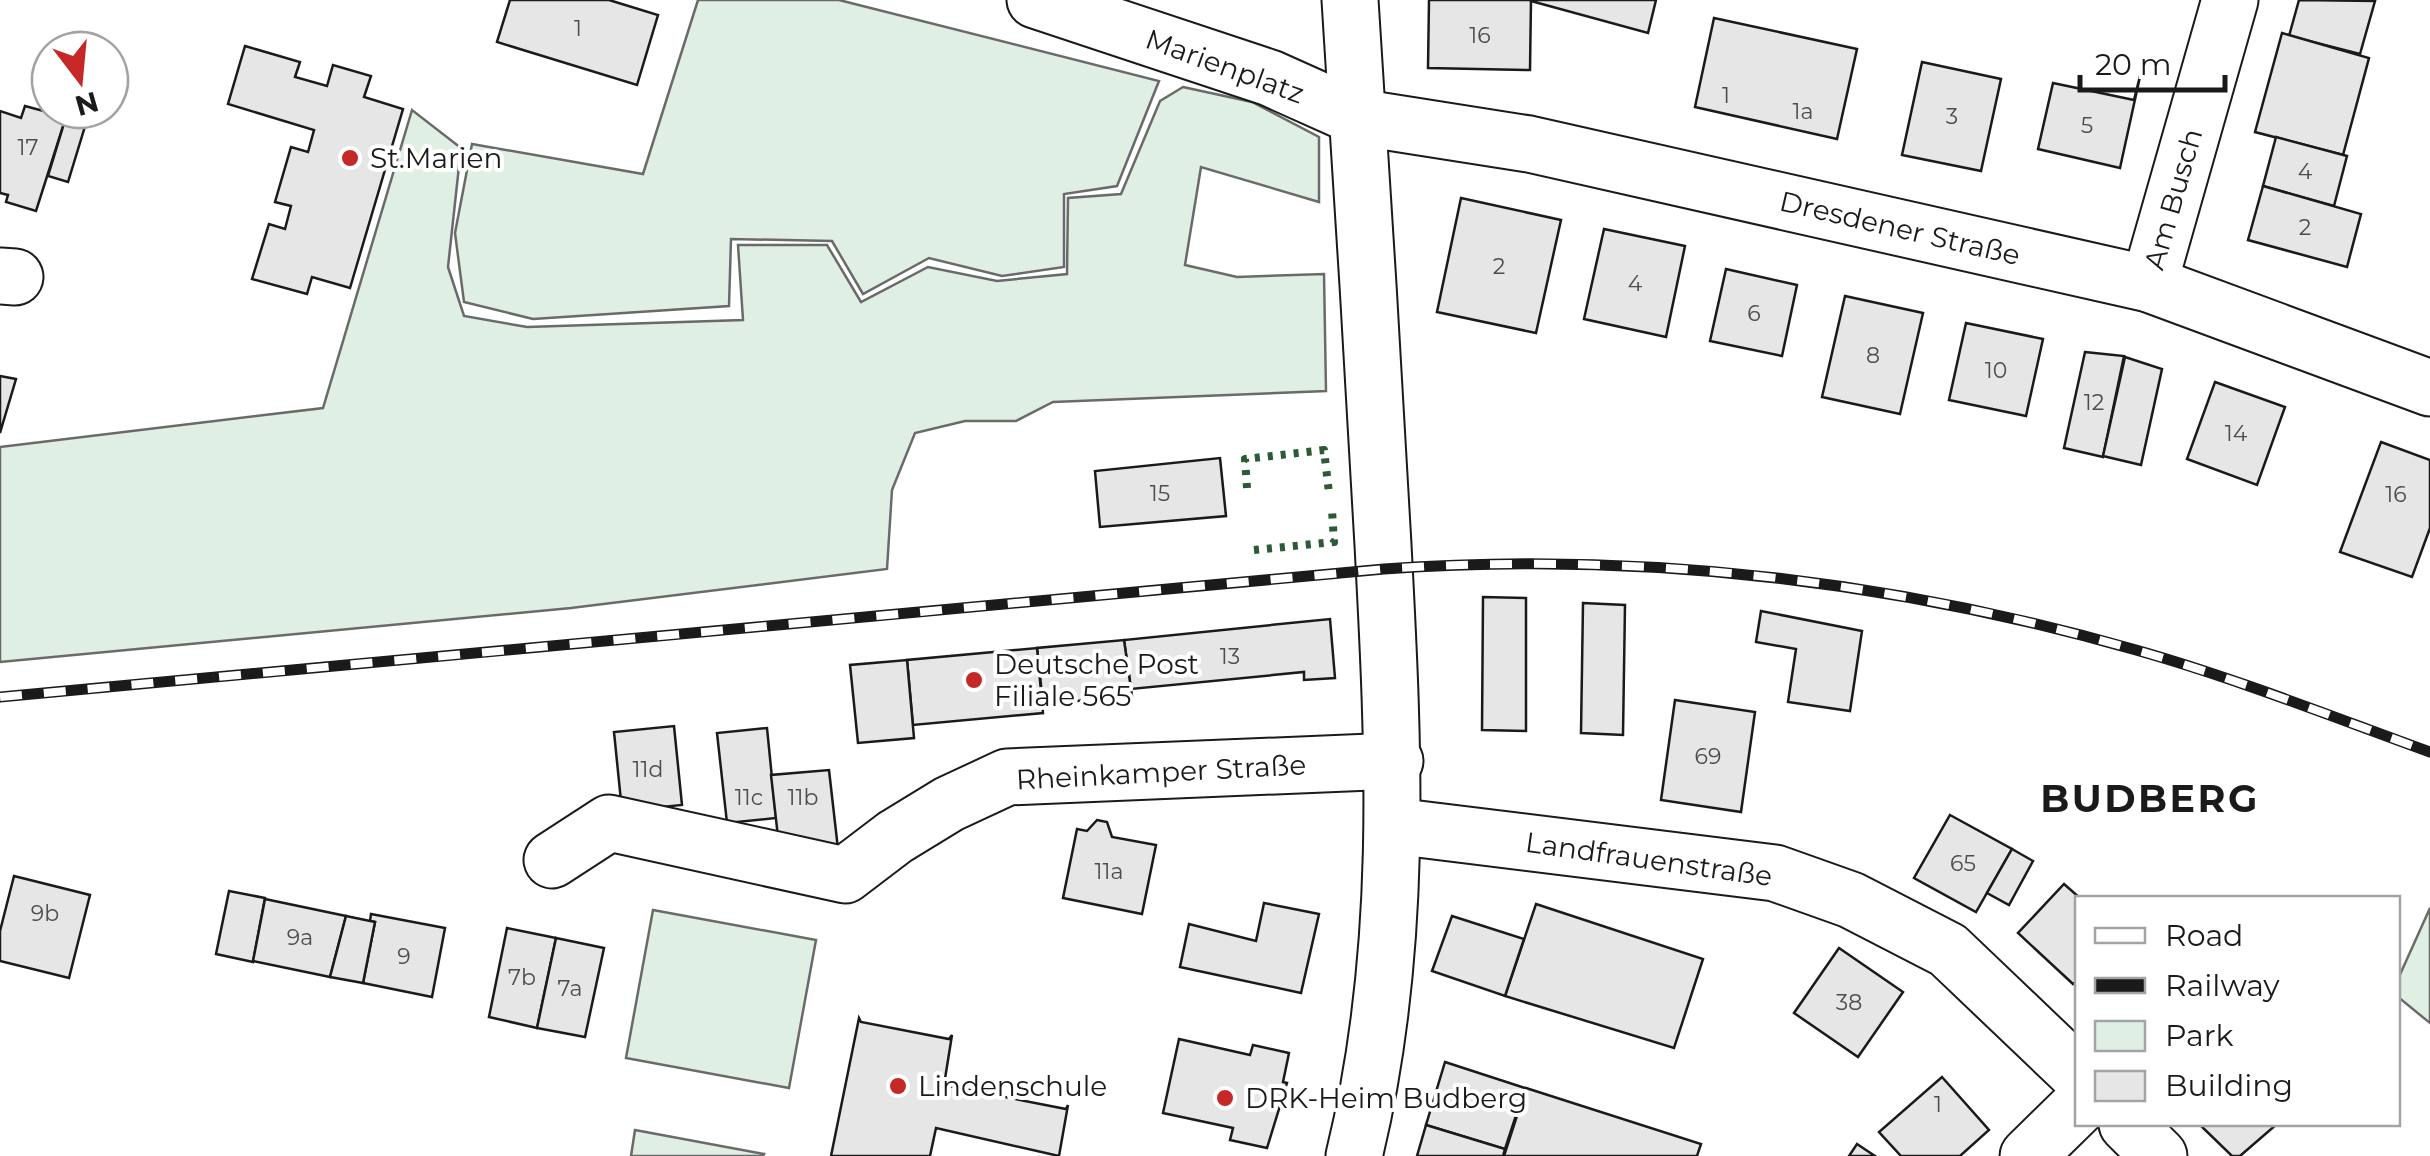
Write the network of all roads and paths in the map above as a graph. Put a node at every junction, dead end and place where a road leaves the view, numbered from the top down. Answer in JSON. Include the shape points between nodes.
{"nodes":[{"id":1,"x":1035,"y":0,"type":"edge"},
{"id":2,"x":1350,"y":0,"type":"edge"},
{"id":3,"x":2230,"y":0,"type":"edge"},
{"id":4,"x":1357,"y":117,"type":"junction"},
{"id":5,"x":2149,"y":284,"type":"junction"},
{"id":6,"x":2430,"y":388,"type":"edge"},
{"id":7,"x":1395,"y":761,"type":"junction"},
{"id":8,"x":1394,"y":826,"type":"junction"},
{"id":9,"x":552,"y":860,"type":"dead end"},
{"id":10,"x":2075,"y":1071,"type":"edge"},
{"id":11,"x":2075,"y":1109,"type":"edge"},
{"id":12,"x":2129,"y":1126,"type":"edge"},
{"id":13,"x":1354,"y":1156,"type":"edge"},
{"id":14,"x":2028,"y":1156,"type":"edge"},
{"id":15,"x":2159,"y":1156,"type":"edge"}],
"edges":[{"from":1,"to":4,"type":"street","name":"Marienplatz","via":[[1270,78]]},
{"from":2,"to":4,"type":"street"},
{"from":3,"to":5,"type":"street","name":"Am Busch"},
{"from":4,"to":5,"type":"street","name":"Dresdener Straße","via":[[1529,144]]},
{"from":4,"to":7,"type":"street"},
{"from":5,"to":6,"type":"street","name":"Dresdener Straße"},
{"from":7,"to":8,"type":"street"},
{"from":7,"to":9,"type":"street","name":"Rheinkamper Straße","via":[[1008,778],[908,828],[845,875],[608,823]]},
{"from":8,"to":10,"type":"street","name":"Landfrauenstraße","via":[[1775,873],[1851,900],[1948,950]]},
{"from":8,"to":13,"type":"street","via":[[1380,1028]]},
{"from":11,"to":14,"type":"street"},
{"from":12,"to":15,"type":"street"}]}
